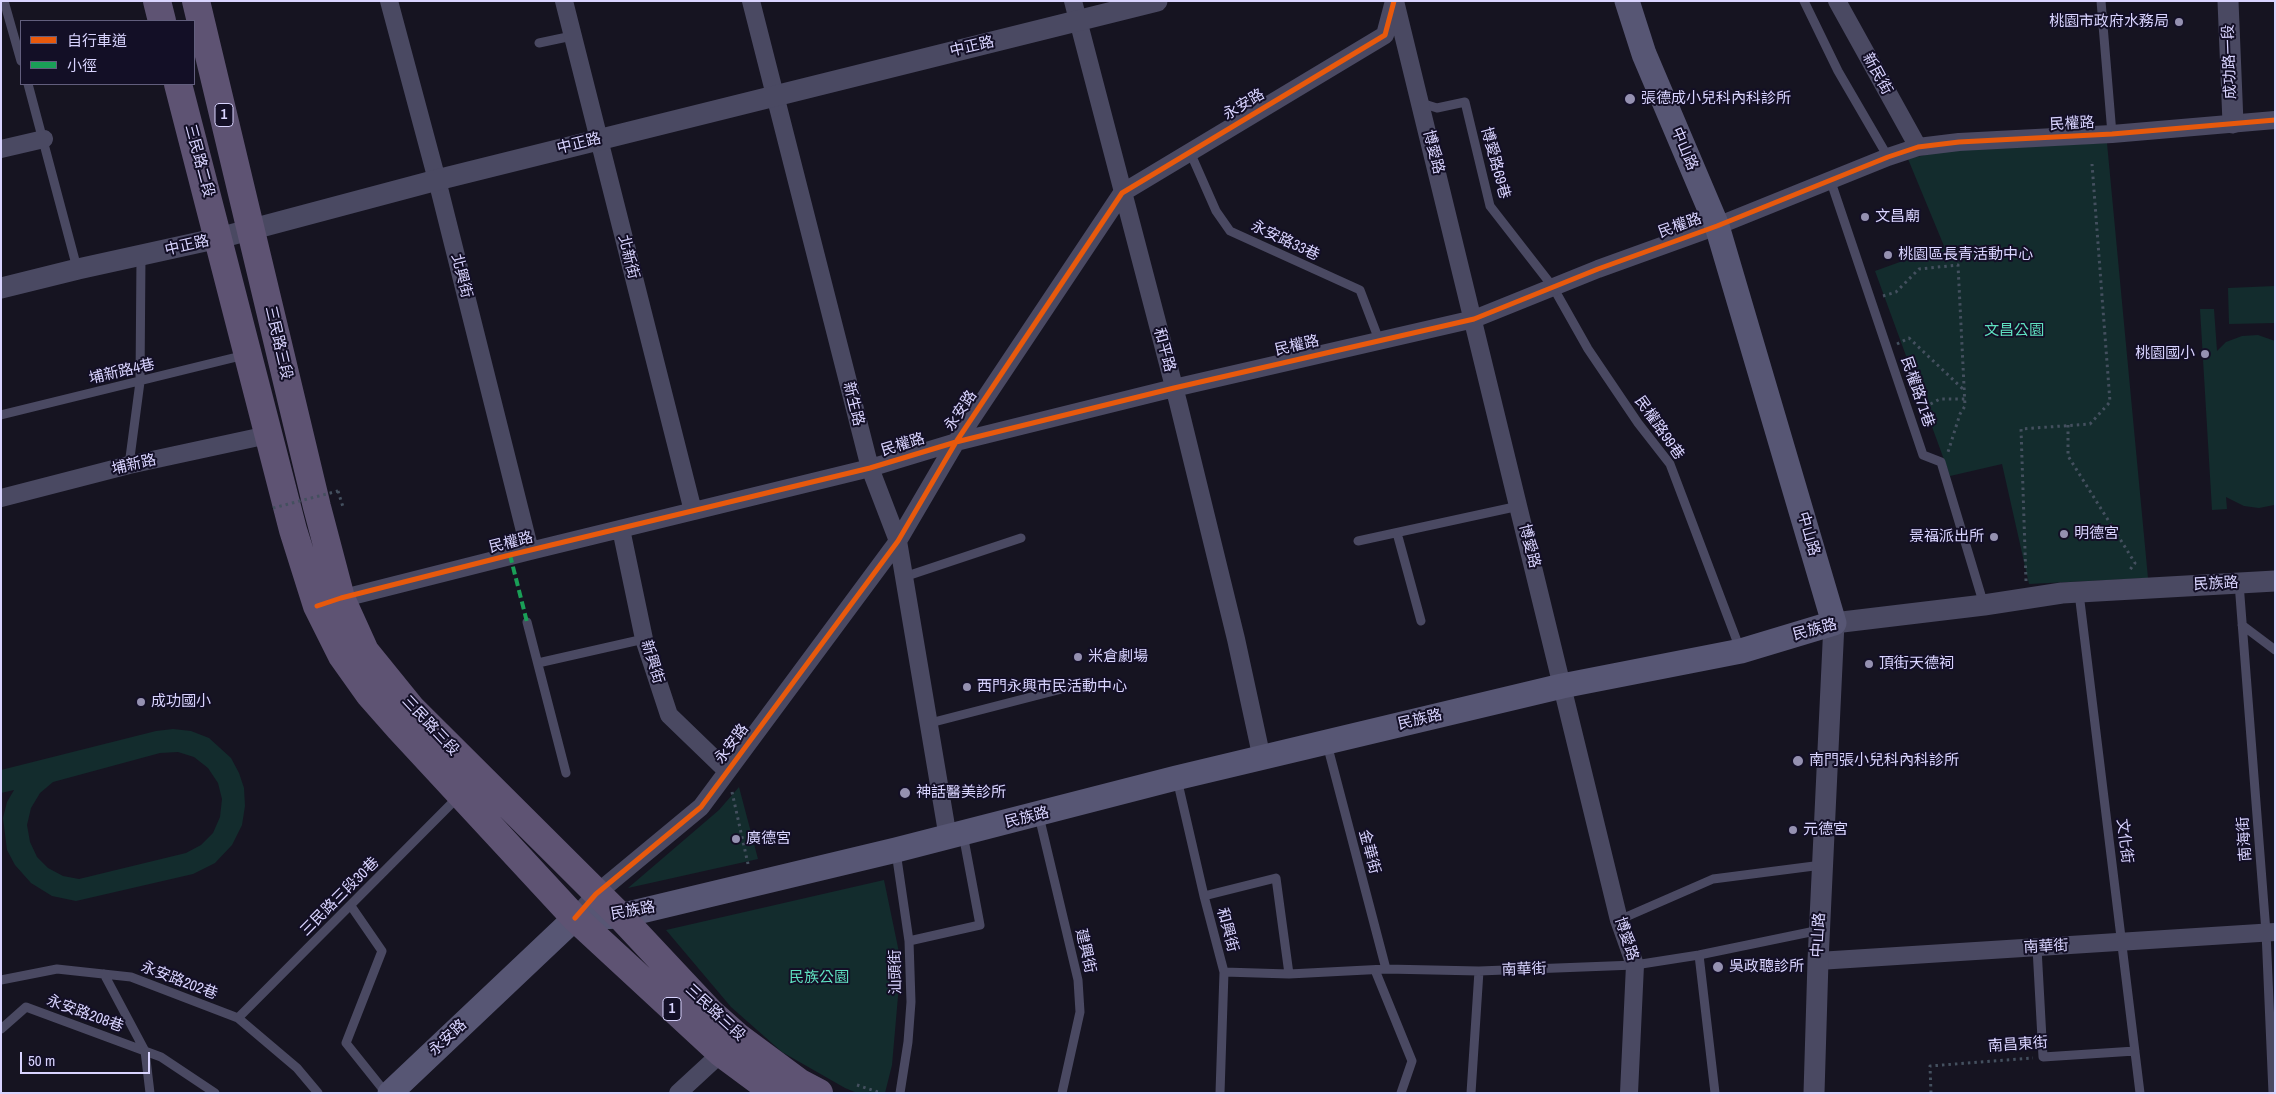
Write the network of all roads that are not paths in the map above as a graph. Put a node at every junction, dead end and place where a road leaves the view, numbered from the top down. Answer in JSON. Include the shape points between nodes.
{"nodes":[{"id":1,"x":4,"y":1,"type":"edge"},
{"id":2,"x":157,"y":1,"type":"edge"},
{"id":3,"x":196,"y":1,"type":"edge"},
{"id":4,"x":389,"y":1,"type":"edge"},
{"id":5,"x":564,"y":1,"type":"edge"},
{"id":6,"x":751,"y":1,"type":"edge"},
{"id":7,"x":1073,"y":1,"type":"edge"},
{"id":8,"x":1157,"y":1,"type":"edge"},
{"id":9,"x":1395,"y":1,"type":"edge"},
{"id":10,"x":1627,"y":1,"type":"edge"},
{"id":11,"x":1804,"y":1,"type":"edge"},
{"id":12,"x":1837,"y":1,"type":"edge"},
{"id":13,"x":2101,"y":1,"type":"edge"},
{"id":14,"x":2228,"y":1,"type":"edge"},
{"id":15,"x":162,"y":20,"type":"edge"},
{"id":16,"x":1078,"y":22,"type":"junction"},
{"id":17,"x":572,"y":36,"type":"junction"},
{"id":18,"x":539,"y":43,"type":"dead end"},
{"id":19,"x":20,"y":57,"type":"edge"},
{"id":20,"x":28,"y":85,"type":"edge"},
{"id":21,"x":178,"y":85,"type":"edge"},
{"id":22,"x":773,"y":95,"type":"junction"},
{"id":23,"x":1421,"y":103,"type":"junction"},
{"id":24,"x":2275,"y":120,"type":"edge"},
{"id":25,"x":2233,"y":123,"type":"junction"},
{"id":26,"x":2112,"y":134,"type":"junction"},
{"id":27,"x":44,"y":139,"type":"junction"},
{"id":28,"x":598,"y":140,"type":"junction"},
{"id":29,"x":1918,"y":147,"type":"junction"},
{"id":30,"x":1,"y":149,"type":"edge"},
{"id":31,"x":1190,"y":152,"type":"junction"},
{"id":32,"x":1888,"y":156,"type":"junction"},
{"id":33,"x":1830,"y":179,"type":"junction"},
{"id":34,"x":437,"y":180,"type":"junction"},
{"id":35,"x":1122,"y":193,"type":"junction"},
{"id":36,"x":1717,"y":226,"type":"junction"},
{"id":37,"x":251,"y":229,"type":"junction"},
{"id":38,"x":219,"y":238,"type":"junction"},
{"id":39,"x":141,"y":256,"type":"junction"},
{"id":40,"x":78,"y":269,"type":"junction"},
{"id":41,"x":1553,"y":287,"type":"junction"},
{"id":42,"x":1,"y":288,"type":"edge"},
{"id":43,"x":1474,"y":319,"type":"junction"},
{"id":44,"x":1379,"y":340,"type":"junction"},
{"id":45,"x":248,"y":355,"type":"junction"},
{"id":46,"x":140,"y":382,"type":"junction"},
{"id":47,"x":1174,"y":388,"type":"junction"},
{"id":48,"x":1,"y":414,"type":"edge"},
{"id":49,"x":268,"y":435,"type":"junction"},
{"id":50,"x":956,"y":442,"type":"junction"},
{"id":51,"x":129,"y":465,"type":"junction"},
{"id":52,"x":870,"y":468,"type":"junction"},
{"id":53,"x":1,"y":498,"type":"edge"},
{"id":54,"x":1519,"y":506,"type":"junction"},
{"id":55,"x":693,"y":512,"type":"junction"},
{"id":56,"x":621,"y":529,"type":"junction"},
{"id":57,"x":1397,"y":533,"type":"junction"},
{"id":58,"x":1021,"y":538,"type":"dead end"},
{"id":59,"x":898,"y":541,"type":"junction"},
{"id":60,"x":1358,"y":542,"type":"dead end"},
{"id":61,"x":530,"y":551,"type":"junction"},
{"id":62,"x":904,"y":576,"type":"junction"},
{"id":63,"x":2275,"y":581,"type":"edge"},
{"id":64,"x":2239,"y":583,"type":"junction"},
{"id":65,"x":2079,"y":592,"type":"junction"},
{"id":66,"x":329,"y":602,"type":"junction"},
{"id":67,"x":1984,"y":605,"type":"junction"},
{"id":68,"x":1421,"y":621,"type":"dead end"},
{"id":69,"x":527,"y":622,"type":"dead end"},
{"id":70,"x":1834,"y":623,"type":"junction"},
{"id":71,"x":2242,"y":625,"type":"junction"},
{"id":72,"x":644,"y":639,"type":"junction"},
{"id":73,"x":2275,"y":650,"type":"edge"},
{"id":74,"x":1741,"y":651,"type":"junction"},
{"id":75,"x":538,"y":663,"type":"junction"},
{"id":76,"x":1089,"y":682,"type":"dead end"},
{"id":77,"x":1562,"y":686,"type":"junction"},
{"id":78,"x":930,"y":723,"type":"junction"},
{"id":79,"x":1326,"y":742,"type":"junction"},
{"id":80,"x":1262,"y":759,"type":"junction"},
{"id":81,"x":727,"y":771,"type":"junction"},
{"id":82,"x":566,"y":774,"type":"dead end"},
{"id":83,"x":1176,"y":778,"type":"junction"},
{"id":84,"x":460,"y":795,"type":"junction"},
{"id":85,"x":1039,"y":815,"type":"junction"},
{"id":86,"x":955,"y":836,"type":"junction"},
{"id":87,"x":896,"y":850,"type":"junction"},
{"id":88,"x":1823,"y":865,"type":"junction"},
{"id":89,"x":596,"y":894,"type":"junction"},
{"id":90,"x":1204,"y":896,"type":"junction"},
{"id":91,"x":351,"y":906,"type":"junction"},
{"id":92,"x":620,"y":916,"type":"junction"},
{"id":93,"x":575,"y":918,"type":"junction"},
{"id":94,"x":1619,"y":920,"type":"junction"},
{"id":95,"x":1820,"y":930,"type":"junction"},
{"id":96,"x":2270,"y":932,"type":"edge"},
{"id":97,"x":909,"y":940,"type":"junction"},
{"id":98,"x":2123,"y":942,"type":"junction"},
{"id":99,"x":2037,"y":948,"type":"junction"},
{"id":100,"x":1699,"y":955,"type":"junction"},
{"id":101,"x":1818,"y":961,"type":"junction"},
{"id":102,"x":1635,"y":965,"type":"junction"},
{"id":103,"x":1386,"y":969,"type":"junction"},
{"id":104,"x":1375,"y":970,"type":"junction"},
{"id":105,"x":1479,"y":971,"type":"junction"},
{"id":106,"x":1224,"y":972,"type":"junction"},
{"id":107,"x":104,"y":974,"type":"junction"},
{"id":108,"x":1289,"y":974,"type":"junction"},
{"id":109,"x":1,"y":980,"type":"edge"},
{"id":110,"x":2272,"y":1016,"type":"edge"},
{"id":111,"x":238,"y":1018,"type":"junction"},
{"id":112,"x":1,"y":1029,"type":"edge"},
{"id":113,"x":730,"y":1045,"type":"junction"},
{"id":114,"x":145,"y":1051,"type":"junction"},
{"id":115,"x":2135,"y":1051,"type":"junction"},
{"id":116,"x":150,"y":1093,"type":"edge"},
{"id":117,"x":215,"y":1093,"type":"edge"},
{"id":118,"x":318,"y":1093,"type":"edge"},
{"id":119,"x":386,"y":1093,"type":"edge"},
{"id":120,"x":390,"y":1093,"type":"edge"},
{"id":121,"x":678,"y":1093,"type":"edge"},
{"id":122,"x":774,"y":1093,"type":"edge"},
{"id":123,"x":819,"y":1093,"type":"edge"},
{"id":124,"x":900,"y":1093,"type":"edge"},
{"id":125,"x":1062,"y":1093,"type":"edge"},
{"id":126,"x":1220,"y":1093,"type":"edge"},
{"id":127,"x":1401,"y":1093,"type":"edge"},
{"id":128,"x":1471,"y":1093,"type":"edge"},
{"id":129,"x":1629,"y":1093,"type":"edge"},
{"id":130,"x":1715,"y":1093,"type":"edge"},
{"id":131,"x":1814,"y":1093,"type":"edge"},
{"id":132,"x":2140,"y":1093,"type":"edge"},
{"id":133,"x":2273,"y":1093,"type":"edge"}],
"edges":[{"from":1,"to":19,"type":"lane"},
{"from":2,"to":15,"type":"main road"},
{"from":3,"to":37,"type":"main road","number":"1"},
{"from":4,"to":34,"type":"street","name":"北興街"},
{"from":5,"to":17,"type":"street","name":"北新街"},
{"from":6,"to":22,"type":"street","name":"新生路"},
{"from":7,"to":16,"type":"street","name":"和平路"},
{"from":8,"to":16,"type":"street","name":"中正路"},
{"from":9,"to":23,"type":"street","name":"博愛路"},
{"from":9,"to":31,"type":"street","name":"永安路","via":[[1385,35]]},
{"from":10,"to":36,"type":"main road","name":"中山路","via":[[1644,54]]},
{"from":11,"to":32,"type":"lane","via":[[1838,70]]},
{"from":12,"to":29,"type":"street","name":"新民街"},
{"from":13,"to":26,"type":"lane"},
{"from":14,"to":25,"type":"street","name":"成功路一段"},
{"from":16,"to":22,"type":"street","name":"中正路"},
{"from":16,"to":35,"type":"street","name":"和平路"},
{"from":17,"to":18,"type":"lane"},
{"from":17,"to":28,"type":"street","name":"北新街"},
{"from":20,"to":27,"type":"lane"},
{"from":21,"to":38,"type":"main road","name":"三民路二段","number":"1"},
{"from":22,"to":28,"type":"street","name":"中正路"},
{"from":22,"to":52,"type":"street","name":"新生路"},
{"from":23,"to":41,"type":"lane","name":"博愛路69巷","via":[[1437,108],[1465,102],[1490,206]]},
{"from":23,"to":43,"type":"street","name":"博愛路"},
{"from":24,"to":25,"type":"street","name":"民權路"},
{"from":25,"to":26,"type":"street","name":"民權路"},
{"from":26,"to":29,"type":"street","name":"民權路"},
{"from":27,"to":30,"type":"street"},
{"from":27,"to":40,"type":"lane"},
{"from":28,"to":34,"type":"street","name":"中正路"},
{"from":28,"to":55,"type":"street","name":"北新街"},
{"from":29,"to":32,"type":"street","name":"民權路"},
{"from":31,"to":35,"type":"street","name":"永安路"},
{"from":31,"to":44,"type":"lane","name":"永安路33巷","via":[[1216,211],[1230,231],[1360,290]]},
{"from":32,"to":33,"type":"street","name":"民權路"},
{"from":33,"to":36,"type":"street","name":"民權路"},
{"from":33,"to":67,"type":"lane","name":"民權路71巷","via":[[1924,455],[1940,462]]},
{"from":34,"to":37,"type":"street","name":"中正路"},
{"from":34,"to":61,"type":"street","name":"北興街"},
{"from":35,"to":47,"type":"street","name":"和平路"},
{"from":35,"to":50,"type":"street","name":"永安路"},
{"from":36,"to":41,"type":"street","name":"民權路"},
{"from":36,"to":70,"type":"main road","name":"中山路"},
{"from":37,"to":38,"type":"street","name":"中正路"},
{"from":37,"to":66,"type":"main road","name":"三民路三段","number":"1","via":[[317,507]]},
{"from":38,"to":39,"type":"street","name":"中正路"},
{"from":38,"to":45,"type":"main road","name":"三民路三段","number":"1"},
{"from":39,"to":40,"type":"street","name":"中正路"},
{"from":39,"to":46,"type":"lane"},
{"from":40,"to":42,"type":"street","name":"中正路"},
{"from":41,"to":43,"type":"street","name":"民權路"},
{"from":41,"to":74,"type":"lane","name":"民權路99巷","via":[[1588,349],[1670,464]]},
{"from":43,"to":44,"type":"street","name":"民權路"},
{"from":43,"to":54,"type":"street","name":"博愛路"},
{"from":44,"to":47,"type":"street","name":"民權路"},
{"from":45,"to":46,"type":"lane","name":"埔新路4巷"},
{"from":45,"to":49,"type":"main road","name":"三民路三段","number":"1"},
{"from":46,"to":48,"type":"lane","name":"埔新路4巷"},
{"from":46,"to":51,"type":"lane"},
{"from":47,"to":50,"type":"street","name":"民權路"},
{"from":47,"to":80,"type":"street","name":"和平路"},
{"from":49,"to":51,"type":"street","name":"埔新路"},
{"from":49,"to":66,"type":"main road","name":"三民路三段","number":"1","via":[[293,530]]},
{"from":50,"to":52,"type":"street","name":"民權路"},
{"from":50,"to":59,"type":"street","name":"永安路"},
{"from":51,"to":53,"type":"street","name":"埔新路"},
{"from":52,"to":55,"type":"street","name":"民權路"},
{"from":52,"to":59,"type":"street","name":"新生路"},
{"from":54,"to":57,"type":"lane"},
{"from":54,"to":77,"type":"street","name":"博愛路"},
{"from":55,"to":56,"type":"street","name":"民權路"},
{"from":56,"to":61,"type":"street","name":"民權路"},
{"from":56,"to":72,"type":"street","name":"新興街"},
{"from":57,"to":60,"type":"lane"},
{"from":57,"to":68,"type":"lane"},
{"from":58,"to":62,"type":"lane"},
{"from":59,"to":62,"type":"street","name":"新生路"},
{"from":59,"to":81,"type":"street","name":"永安路"},
{"from":61,"to":66,"type":"street","name":"民權路"},
{"from":62,"to":78,"type":"street","name":"新生路"},
{"from":63,"to":64,"type":"street","name":"民族路"},
{"from":64,"to":65,"type":"street","name":"民族路"},
{"from":64,"to":71,"type":"lane","name":"南海街"},
{"from":65,"to":67,"type":"street","name":"民族路"},
{"from":65,"to":98,"type":"lane","name":"文化街"},
{"from":66,"to":84,"type":"main road","name":"三民路三段","number":"1","via":[[342,656],[369,694]]},
{"from":66,"to":89,"type":"main road","name":"三民路三段","number":"1","via":[[412,709]]},
{"from":67,"to":70,"type":"street","name":"民族路"},
{"from":69,"to":75,"type":"lane"},
{"from":70,"to":74,"type":"main road","name":"民族路"},
{"from":70,"to":88,"type":"street","name":"中山路"},
{"from":71,"to":73,"type":"lane"},
{"from":71,"to":96,"type":"lane","name":"南海街"},
{"from":72,"to":75,"type":"lane"},
{"from":72,"to":81,"type":"street","name":"新興街","via":[[668,715]]},
{"from":74,"to":77,"type":"main road","name":"民族路"},
{"from":75,"to":82,"type":"lane"},
{"from":76,"to":78,"type":"lane"},
{"from":77,"to":79,"type":"main road","name":"民族路"},
{"from":77,"to":94,"type":"street","name":"博愛路"},
{"from":78,"to":86,"type":"street","name":"新生路"},
{"from":79,"to":80,"type":"main road","name":"民族路"},
{"from":79,"to":103,"type":"lane","name":"金華街"},
{"from":80,"to":83,"type":"main road","name":"民族路"},
{"from":81,"to":89,"type":"street","name":"永安路","via":[[701,807]]},
{"from":83,"to":85,"type":"main road","name":"民族路"},
{"from":83,"to":90,"type":"lane","name":"和興街"},
{"from":84,"to":91,"type":"lane","name":"三民路三段30巷"},
{"from":84,"to":93,"type":"main road","name":"三民路三段","number":"1"},
{"from":85,"to":86,"type":"main road","name":"民族路"},
{"from":85,"to":125,"type":"lane","name":"建興街","via":[[1078,980],[1080,1012]]},
{"from":86,"to":87,"type":"main road","name":"民族路"},
{"from":86,"to":97,"type":"lane","via":[[980,925]]},
{"from":87,"to":92,"type":"main road","name":"民族路"},
{"from":87,"to":97,"type":"lane","name":"汕頭街"},
{"from":88,"to":94,"type":"lane","via":[[1713,879]]},
{"from":88,"to":95,"type":"street","name":"中山路"},
{"from":89,"to":92,"type":"main road","name":"三民路三段","number":"1"},
{"from":89,"to":93,"type":"street","name":"永安路"},
{"from":90,"to":106,"type":"lane","name":"和興街"},
{"from":90,"to":108,"type":"lane","via":[[1276,878]]},
{"from":91,"to":111,"type":"lane","name":"三民路三段30巷"},
{"from":91,"to":119,"type":"lane","via":[[382,951],[346,1043]]},
{"from":92,"to":93,"type":"main road","name":"民族路"},
{"from":92,"to":113,"type":"main road","name":"三民路三段","number":"1","via":[[711,1013]]},
{"from":93,"to":113,"type":"main road","name":"三民路三段","number":"1"},
{"from":93,"to":120,"type":"main road","name":"永安路"},
{"from":94,"to":102,"type":"street","name":"博愛路"},
{"from":95,"to":100,"type":"lane","name":"南華街"},
{"from":95,"to":101,"type":"street","name":"中山路"},
{"from":96,"to":98,"type":"street","name":"南華街"},
{"from":96,"to":110,"type":"lane","name":"南海街"},
{"from":97,"to":124,"type":"lane","name":"汕頭街","via":[[911,1002]]},
{"from":98,"to":99,"type":"street","name":"南華街"},
{"from":98,"to":115,"type":"lane","name":"文化街"},
{"from":99,"to":101,"type":"street","name":"南華街"},
{"from":99,"to":115,"type":"lane","name":"南昌東街","via":[[2043,1057]]},
{"from":100,"to":102,"type":"lane","name":"南華街"},
{"from":100,"to":130,"type":"lane"},
{"from":101,"to":131,"type":"street","name":"中山路"},
{"from":102,"to":105,"type":"lane","name":"南華街"},
{"from":102,"to":129,"type":"street","name":"博愛路"},
{"from":103,"to":104,"type":"lane","name":"南華街"},
{"from":103,"to":105,"type":"lane","name":"南華街"},
{"from":104,"to":108,"type":"lane","name":"南華街"},
{"from":104,"to":127,"type":"lane","via":[[1412,1061]]},
{"from":105,"to":128,"type":"lane"},
{"from":106,"to":108,"type":"lane","name":"南華街"},
{"from":106,"to":126,"type":"lane","name":"和興街"},
{"from":107,"to":109,"type":"lane","name":"永安路202巷","via":[[57,969]]},
{"from":107,"to":111,"type":"lane","name":"永安路202巷","via":[[132,977]]},
{"from":107,"to":114,"type":"lane"},
{"from":110,"to":133,"type":"lane","name":"南海街"},
{"from":111,"to":118,"type":"lane","name":"永安路202巷","via":[[297,1068]]},
{"from":112,"to":114,"type":"lane","name":"永安路208巷","via":[[26,1006]]},
{"from":113,"to":121,"type":"street"},
{"from":113,"to":122,"type":"main road","name":"三民路三段","number":"1"},
{"from":113,"to":123,"type":"main road","name":"三民路三段","number":"1"},
{"from":114,"to":116,"type":"lane"},
{"from":114,"to":117,"type":"lane","name":"永安路208巷","via":[[161,1057]]},
{"from":115,"to":132,"type":"lane","name":"文化街"}]}
